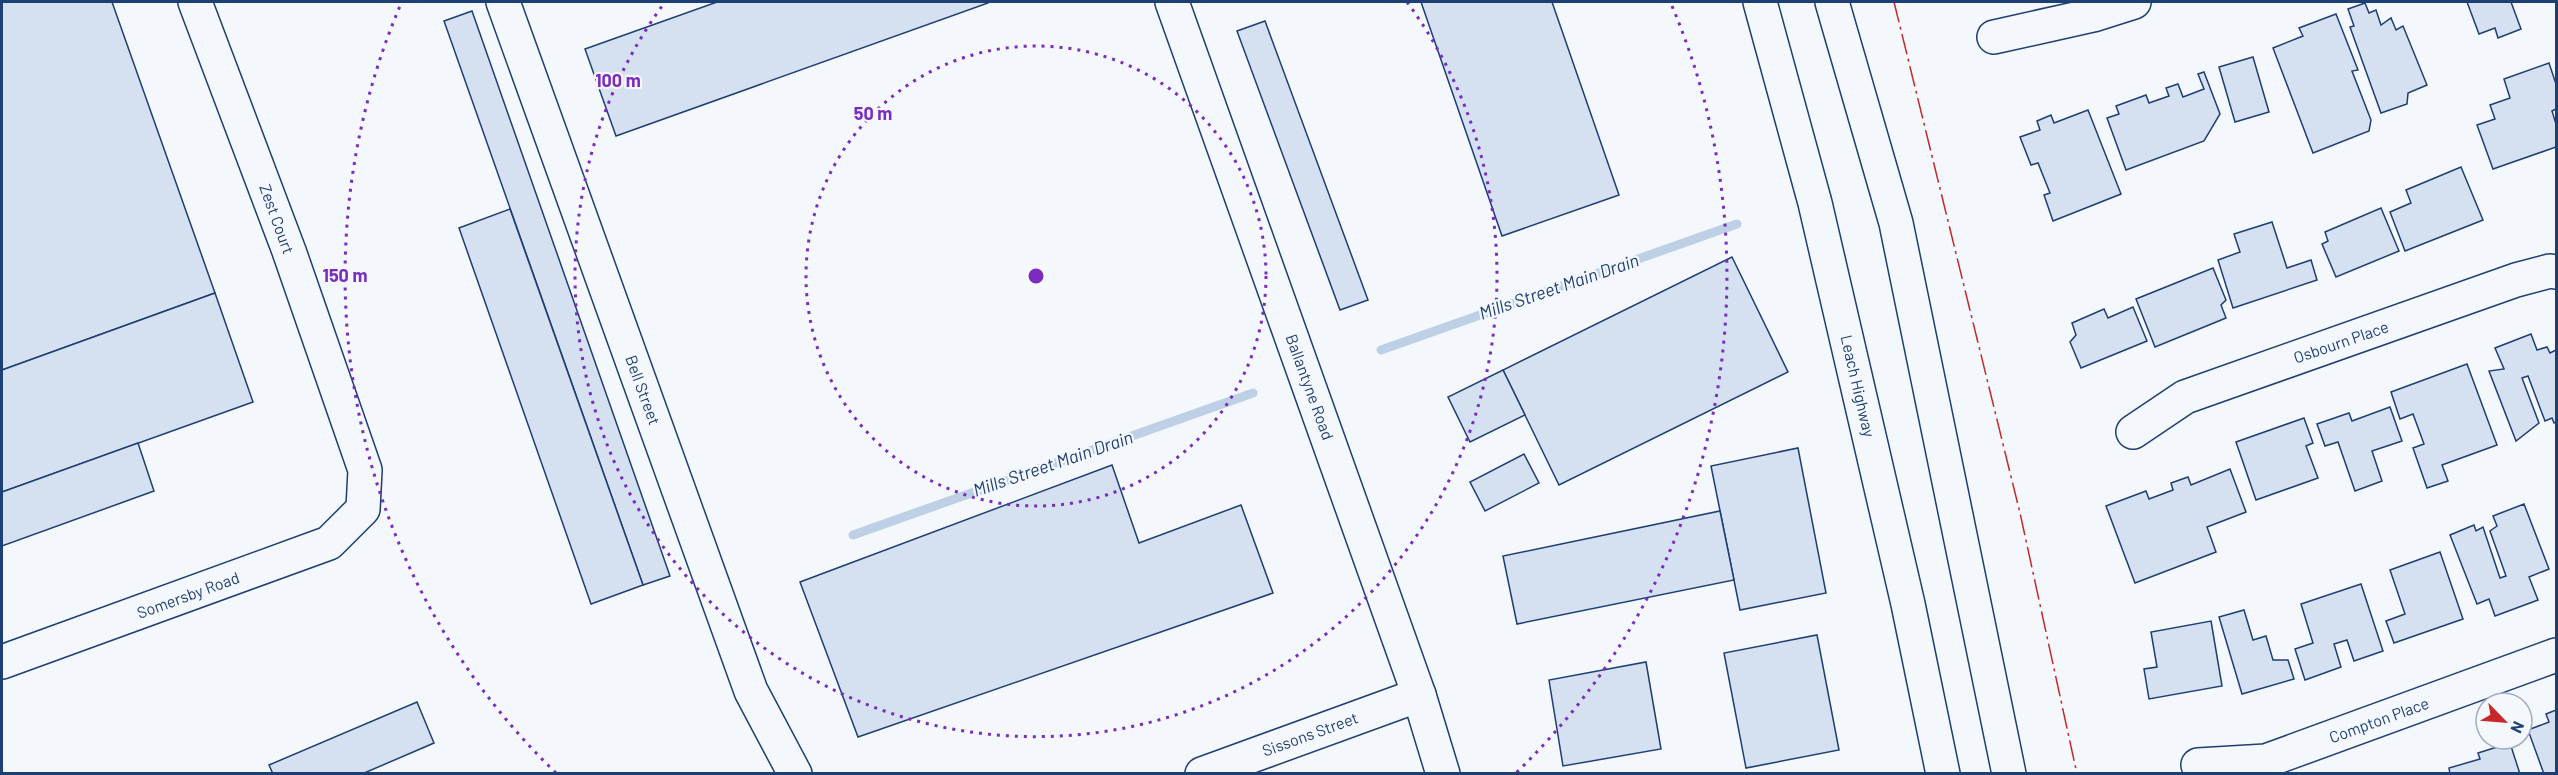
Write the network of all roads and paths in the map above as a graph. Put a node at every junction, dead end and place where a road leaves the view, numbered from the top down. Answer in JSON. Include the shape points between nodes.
{"nodes":[{"id":1,"x":195,"y":2,"type":"edge"},
{"id":2,"x":503,"y":2,"type":"edge"},
{"id":3,"x":1172,"y":2,"type":"edge"},
{"id":4,"x":1760,"y":2,"type":"edge"},
{"id":5,"x":1832,"y":2,"type":"edge"},
{"id":6,"x":2134,"y":2,"type":"edge"},
{"id":7,"x":1994,"y":37,"type":"dead end"},
{"id":8,"x":2556,"y":272,"type":"edge"},
{"id":9,"x":2133,"y":432,"type":"dead end"},
{"id":10,"x":363,"y":509,"type":"joint"},
{"id":11,"x":2556,"y":655,"type":"edge"},
{"id":12,"x":2,"y":662,"type":"edge"},
{"id":13,"x":1419,"y":695,"type":"junction"},
{"id":14,"x":2198,"y":765,"type":"dead end"},
{"id":15,"x":795,"y":774,"type":"edge"},
{"id":16,"x":1202,"y":774,"type":"edge"},
{"id":17,"x":1443,"y":774,"type":"edge"},
{"id":18,"x":1943,"y":774,"type":"edge"},
{"id":19,"x":2009,"y":774,"type":"edge"}],
"edges":[{"from":1,"to":10,"type":"main road","name":"Zest Court","via":[[289,251],[365,470]]},
{"from":2,"to":15,"type":"main road","name":"Bell Street","via":[[751,691]]},
{"from":3,"to":13,"type":"main road","name":"Ballantyne Road"},
{"from":4,"to":18,"type":"main road","name":"Leach Highway","via":[[1815,203],[1908,604]]},
{"from":5,"to":19,"type":"main road","via":[[1896,223]]},
{"from":6,"to":7,"type":"main road"},
{"from":8,"to":9,"type":"main road","name":"Osbourn Place","via":[[2516,280],[2185,397]]},
{"from":10,"to":12,"type":"main road","name":"Somersby Road","via":[[329,543]]},
{"from":11,"to":14,"type":"main road","name":"Compton Place","via":[[2266,760]]},
{"from":13,"to":16,"type":"main road","name":"Sissons Street"},
{"from":13,"to":17,"type":"main road","name":"Ballantyne Road"}]}
